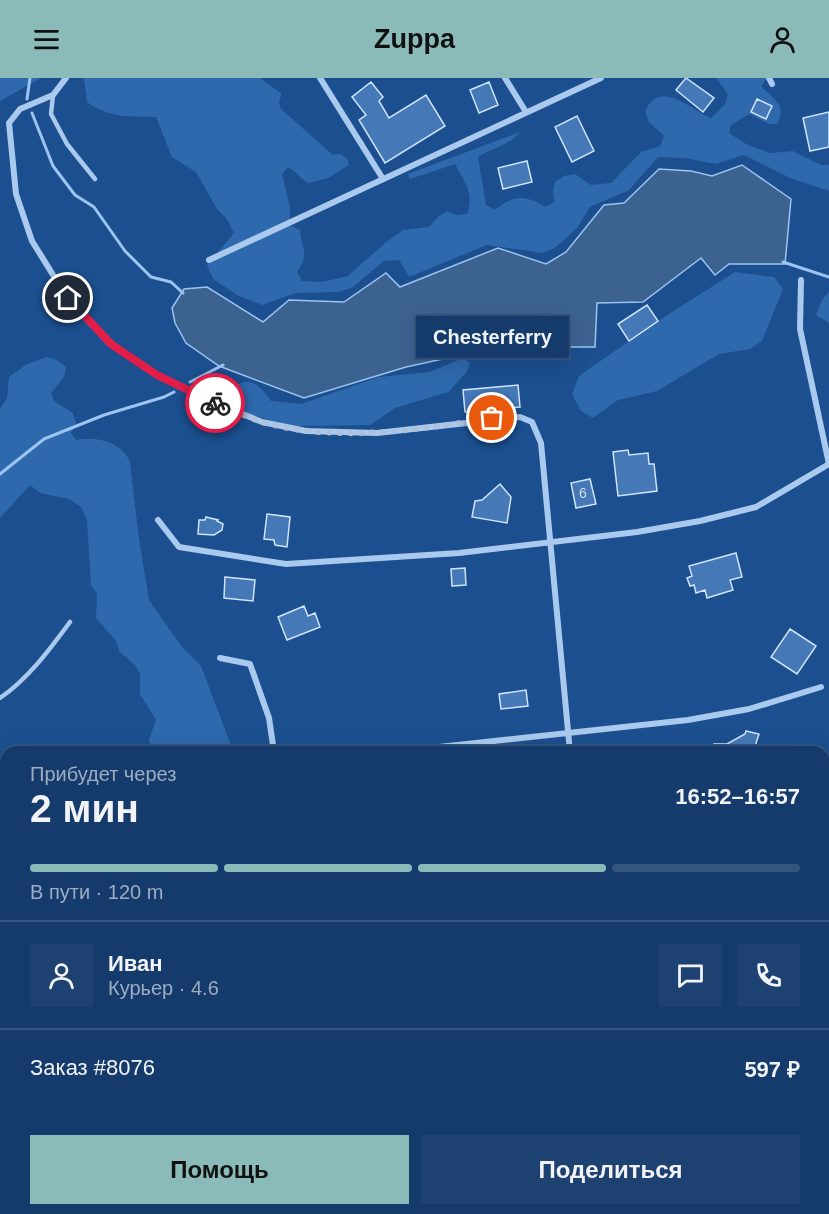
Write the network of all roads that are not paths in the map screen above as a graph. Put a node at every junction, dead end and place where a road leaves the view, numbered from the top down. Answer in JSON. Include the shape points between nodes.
{"nodes":[{"id":1,"x":66,"y":78,"type":"edge"},
{"id":2,"x":320,"y":78,"type":"edge"},
{"id":3,"x":505,"y":78,"type":"edge"},
{"id":4,"x":601,"y":78,"type":"edge"},
{"id":5,"x":53,"y":95,"type":"junction"},
{"id":6,"x":526,"y":112,"type":"junction"},
{"id":7,"x":95,"y":179,"type":"dead end"},
{"id":8,"x":383,"y":179,"type":"junction"},
{"id":9,"x":209,"y":260,"type":"dead end"},
{"id":10,"x":801,"y":280,"type":"dead end"},
{"id":11,"x":829,"y":464,"type":"edge"},
{"id":12,"x":158,"y":520,"type":"dead end"},
{"id":13,"x":550,"y":543,"type":"junction"},
{"id":14,"x":70,"y":622,"type":"dead end"},
{"id":15,"x":220,"y":658,"type":"dead end"},
{"id":16,"x":821,"y":687,"type":"dead end"},
{"id":17,"x":0,"y":698,"type":"edge"},
{"id":18,"x":568,"y":734,"type":"junction"},
{"id":19,"x":273,"y":746,"type":"edge"},
{"id":20,"x":451,"y":746,"type":"edge"},
{"id":21,"x":569,"y":746,"type":"edge"}],
"edges":[{"from":1,"to":5,"type":"street"},
{"from":2,"to":8,"type":"street"},
{"from":3,"to":6,"type":"street"},
{"from":4,"to":6,"type":"street"},
{"from":5,"to":7,"type":"lane","via":[[51,114],[67,144]]},
{"from":5,"to":13,"type":"street","via":[[20,109],[9,123],[16,194],[32,241],[68,298],[111,344],[157,375],[211,401],[262,422],[306,431],[377,433],[492,418],[519,417],[531,422],[540,443]]},
{"from":6,"to":8,"type":"street"},
{"from":8,"to":9,"type":"street"},
{"from":10,"to":11,"type":"street","via":[[800,329]]},
{"from":11,"to":13,"type":"street","via":[[756,507],[689,523]]},
{"from":12,"to":13,"type":"street","via":[[179,547],[286,564]]},
{"from":13,"to":18,"type":"street"},
{"from":14,"to":17,"type":"lane","via":[[47,654]]},
{"from":15,"to":19,"type":"street","via":[[250,664],[269,718]]},
{"from":16,"to":18,"type":"street","via":[[749,709]]},
{"from":18,"to":20,"type":"street"},
{"from":18,"to":21,"type":"street"}]}
